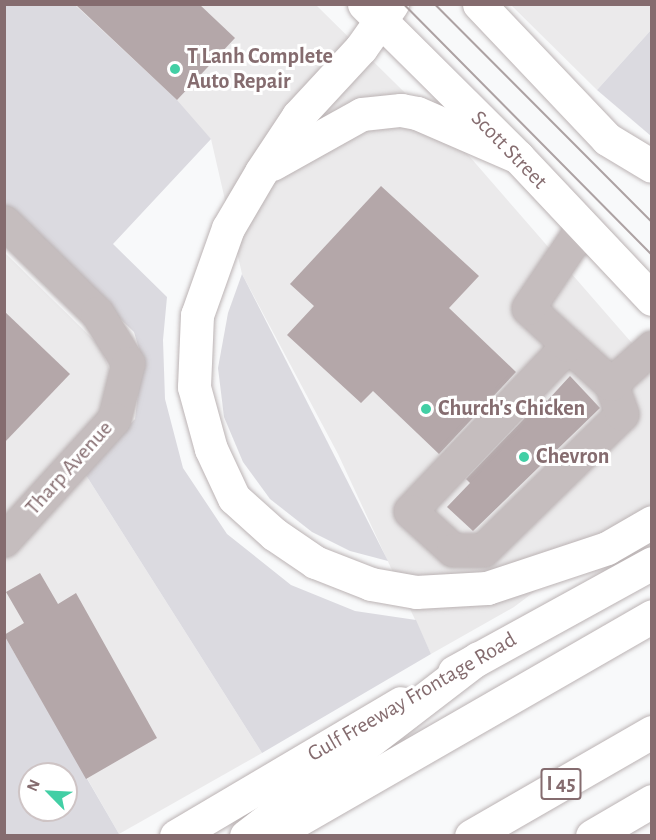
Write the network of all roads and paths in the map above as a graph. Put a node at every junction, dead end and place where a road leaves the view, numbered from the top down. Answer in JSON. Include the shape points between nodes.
{"nodes":[{"id":1,"x":479,"y":4,"type":"edge"},
{"id":2,"x":379,"y":10,"type":"edge"},
{"id":3,"x":518,"y":157,"type":"junction"},
{"id":4,"x":651,"y":166,"type":"edge"},
{"id":5,"x":261,"y":172,"type":"junction"},
{"id":6,"x":4,"y":222,"type":"edge"},
{"id":7,"x":582,"y":228,"type":"junction"},
{"id":8,"x":651,"y":299,"type":"edge"},
{"id":9,"x":568,"y":345,"type":"junction"},
{"id":10,"x":651,"y":347,"type":"edge"},
{"id":11,"x":610,"y":384,"type":"junction"},
{"id":12,"x":651,"y":522,"type":"edge"},
{"id":13,"x":4,"y":540,"type":"edge"},
{"id":14,"x":651,"y":563,"type":"edge"},
{"id":15,"x":651,"y":616,"type":"edge"},
{"id":16,"x":478,"y":658,"type":"junction"},
{"id":17,"x":651,"y":732,"type":"edge"},
{"id":18,"x":651,"y":801,"type":"edge"},
{"id":19,"x":176,"y":836,"type":"edge"},
{"id":20,"x":246,"y":836,"type":"edge"},
{"id":21,"x":270,"y":836,"type":"edge"},
{"id":22,"x":471,"y":836,"type":"edge"},
{"id":23,"x":592,"y":836,"type":"edge"}],
"edges":[{"from":1,"to":4,"type":"main road","via":[[607,139]]},
{"from":2,"to":3,"type":"main road","name":"Scott Street"},
{"from":2,"to":5,"type":"main road"},
{"from":3,"to":5,"type":"main road","via":[[401,110],[362,114]]},
{"from":3,"to":7,"type":"main road","name":"Scott Street"},
{"from":5,"to":12,"type":"main road","via":[[228,228],[197,315],[194,387],[211,449],[234,498],[274,534],[315,562],[371,584],[416,592],[487,588],[607,548]]},
{"from":6,"to":13,"type":"street","name":"Tharp Avenue","via":[[97,313],[128,363],[114,419]]},
{"from":7,"to":8,"type":"main road","name":"Scott Street"},
{"from":7,"to":9,"type":"street","via":[[528,308]]},
{"from":9,"to":11,"type":"street"},
{"from":9,"to":11,"type":"street","via":[[410,511],[453,550],[483,550],[622,414]]},
{"from":10,"to":11,"type":"street"},
{"from":14,"to":16,"type":"main road","name":"Gulf Freeway Frontage Road"},
{"from":15,"to":21,"type":"main road"},
{"from":16,"to":19,"type":"main road","name":"Gulf Freeway Frontage Road"},
{"from":16,"to":20,"type":"main road"},
{"from":17,"to":22,"type":"main road","number":"I 45"},
{"from":18,"to":23,"type":"main road"}]}
